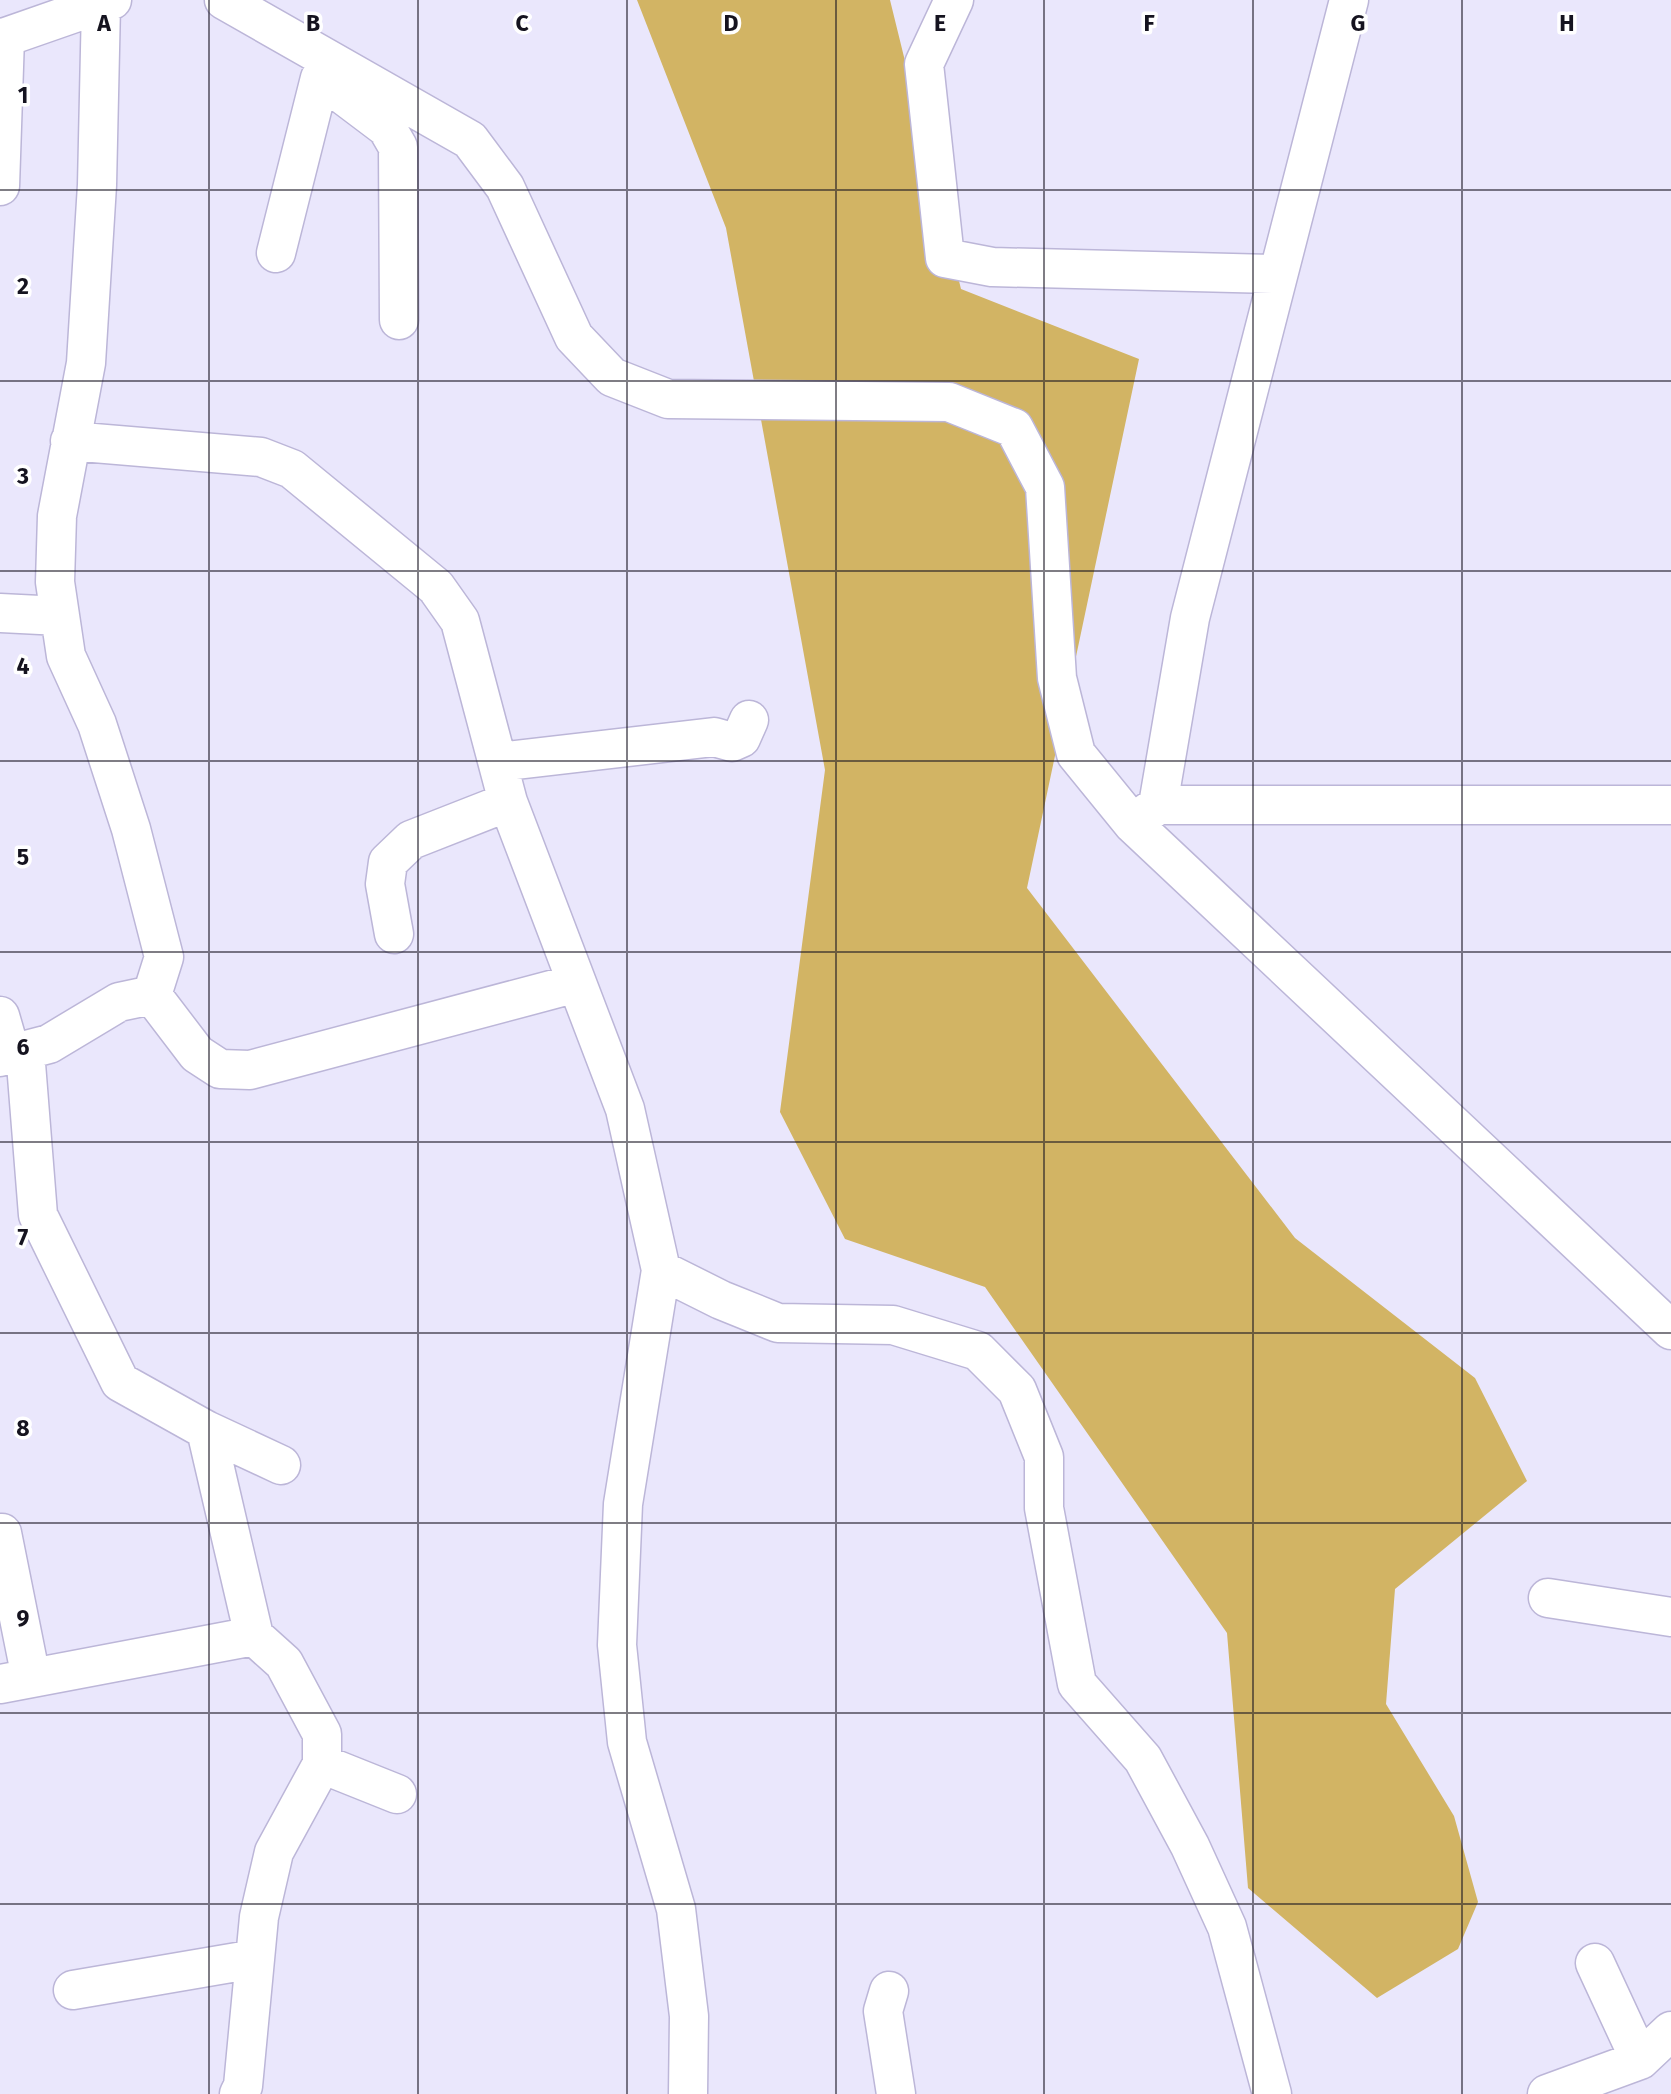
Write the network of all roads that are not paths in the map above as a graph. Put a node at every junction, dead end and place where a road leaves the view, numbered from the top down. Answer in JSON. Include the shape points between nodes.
{"nodes":[{"id":1,"x":224,"y":0,"type":"edge"},
{"id":2,"x":954,"y":0,"type":"edge"},
{"id":3,"x":1349,"y":0,"type":"edge"},
{"id":4,"x":106,"y":3,"type":"edge"},
{"id":5,"x":3,"y":38,"type":"edge"},
{"id":6,"x":318,"y":66,"type":"junction"},
{"id":7,"x":0,"y":186,"type":"edge"},
{"id":8,"x":276,"y":253,"type":"dead end"},
{"id":9,"x":1276,"y":274,"type":"junction"},
{"id":10,"x":399,"y":320,"type":"dead end"},
{"id":11,"x":70,"y":441,"type":"junction"},
{"id":12,"x":0,"y":613,"type":"edge"},
{"id":13,"x":60,"y":616,"type":"junction"},
{"id":14,"x":749,"y":720,"type":"dead end"},
{"id":15,"x":498,"y":762,"type":"junction"},
{"id":16,"x":509,"y":803,"type":"junction"},
{"id":17,"x":1671,"y":805,"type":"edge"},
{"id":18,"x":1145,"y":814,"type":"junction"},
{"id":19,"x":394,"y":934,"type":"dead end"},
{"id":20,"x":577,"y":982,"type":"junction"},
{"id":21,"x":152,"y":995,"type":"junction"},
{"id":22,"x":0,"y":1016,"type":"edge"},
{"id":23,"x":12,"y":1054,"type":"edge"},
{"id":24,"x":661,"y":1270,"type":"junction"},
{"id":25,"x":1671,"y":1330,"type":"edge"},
{"id":26,"x":206,"y":1430,"type":"junction"},
{"id":27,"x":281,"y":1465,"type":"dead end"},
{"id":28,"x":0,"y":1533,"type":"edge"},
{"id":29,"x":1548,"y":1598,"type":"dead end"},
{"id":30,"x":1671,"y":1618,"type":"edge"},
{"id":31,"x":254,"y":1636,"type":"junction"},
{"id":32,"x":16,"y":1681,"type":"edge"},
{"id":33,"x":322,"y":1765,"type":"junction"},
{"id":34,"x":397,"y":1794,"type":"dead end"},
{"id":35,"x":255,"y":1959,"type":"junction"},
{"id":36,"x":1595,"y":1963,"type":"dead end"},
{"id":37,"x":73,"y":1990,"type":"dead end"},
{"id":38,"x":889,"y":1991,"type":"dead end"},
{"id":39,"x":1671,"y":2031,"type":"edge"},
{"id":40,"x":1640,"y":2060,"type":"junction"},
{"id":41,"x":1554,"y":2093,"type":"edge"},
{"id":42,"x":239,"y":2094,"type":"edge"},
{"id":43,"x":688,"y":2094,"type":"edge"},
{"id":44,"x":896,"y":2094,"type":"edge"},
{"id":45,"x":1272,"y":2094,"type":"edge"}],
"edges":[{"from":1,"to":6,"type":"street"},
{"from":2,"to":9,"type":"street","via":[[924,64],[946,258],[992,267]]},
{"from":3,"to":9,"type":"street"},
{"from":4,"to":5,"type":"street"},
{"from":4,"to":11,"type":"street","via":[[86,363]]},
{"from":5,"to":7,"type":"street"},
{"from":6,"to":8,"type":"street"},
{"from":6,"to":10,"type":"street","via":[[387,128],[398,147]]},
{"from":6,"to":18,"type":"street","via":[[470,140],[505,187],[574,337],[612,377],[668,399],[949,401],[1014,428],[1045,487],[1057,678],[1076,754]]},
{"from":9,"to":18,"type":"street"},
{"from":11,"to":13,"type":"street","via":[[57,516],[55,582]]},
{"from":11,"to":15,"type":"street","via":[[261,457],[292,470],[436,587],[460,621]]},
{"from":12,"to":13,"type":"street"},
{"from":13,"to":21,"type":"street","via":[[66,656],[97,724],[131,829],[164,957]]},
{"from":14,"to":15,"type":"street","via":[[741,738],[732,742],[714,737]]},
{"from":15,"to":16,"type":"street"},
{"from":16,"to":19,"type":"street","via":[[411,840],[388,862],[385,884]]},
{"from":16,"to":20,"type":"street"},
{"from":17,"to":18,"type":"street"},
{"from":18,"to":25,"type":"street"},
{"from":20,"to":21,"type":"street","via":[[250,1070],[220,1069],[197,1054]]},
{"from":20,"to":24,"type":"street","via":[[625,1110]]},
{"from":21,"to":23,"type":"street","via":[[119,1002],[49,1044]]},
{"from":22,"to":23,"type":"street"},
{"from":23,"to":26,"type":"street","via":[[38,1215],[120,1382]]},
{"from":24,"to":43,"type":"street","via":[[623,1504],[617,1645],[627,1742],[676,1909],[689,2016]]},
{"from":24,"to":45,"type":"street","via":[[778,1322],[892,1325],[978,1351],[1017,1390],[1044,1457],[1044,1508],[1077,1684],[1143,1759],[1190,1846],[1227,1927]]},
{"from":26,"to":27,"type":"street"},
{"from":26,"to":31,"type":"street"},
{"from":28,"to":32,"type":"street"},
{"from":29,"to":30,"type":"street"},
{"from":31,"to":32,"type":"street"},
{"from":31,"to":33,"type":"street","via":[[284,1663],[322,1734]]},
{"from":33,"to":34,"type":"street"},
{"from":33,"to":35,"type":"street","via":[[274,1852]]},
{"from":35,"to":37,"type":"street"},
{"from":35,"to":42,"type":"street"},
{"from":36,"to":40,"type":"street"},
{"from":38,"to":44,"type":"street","via":[[883,2011]]},
{"from":39,"to":40,"type":"street"},
{"from":40,"to":41,"type":"street"}]}
